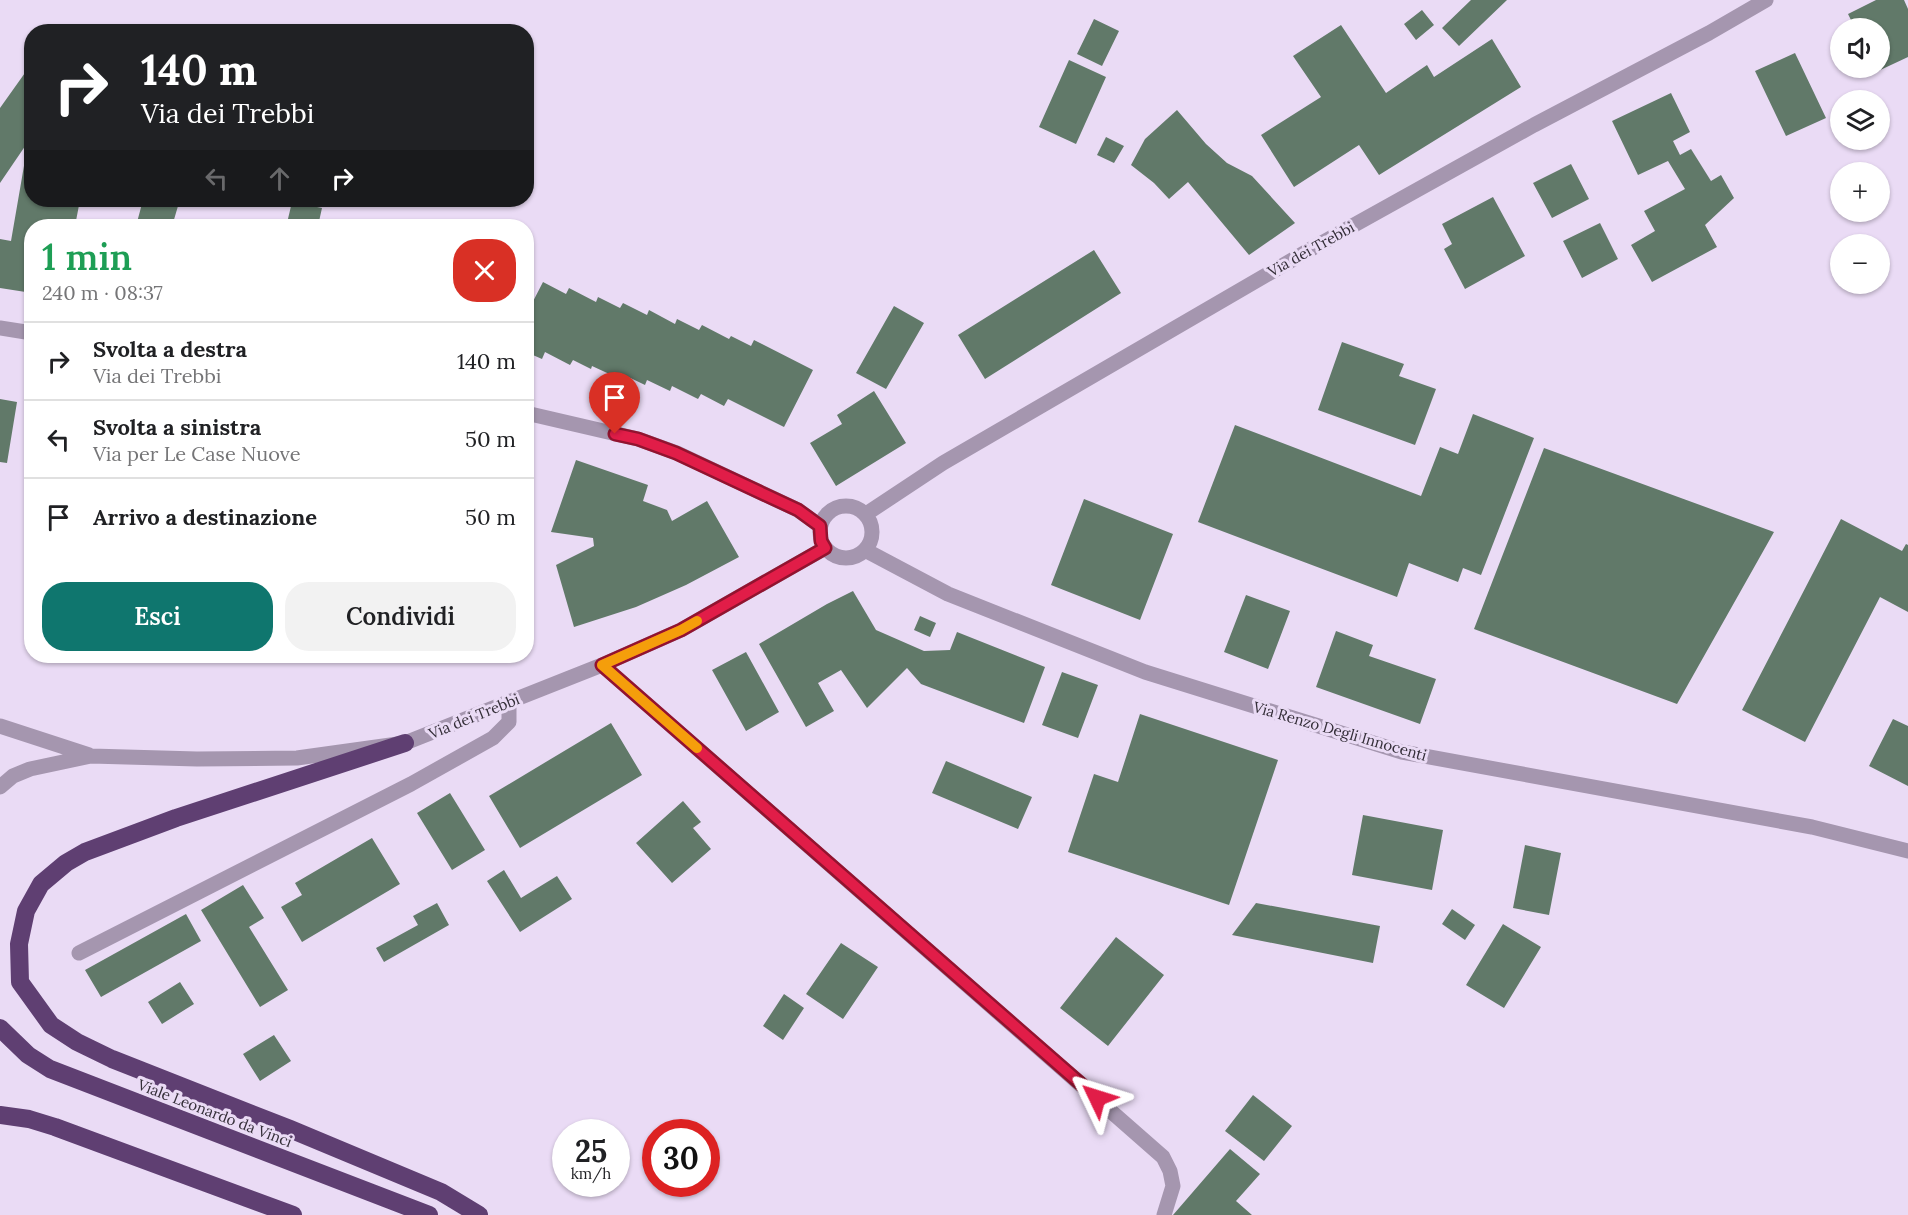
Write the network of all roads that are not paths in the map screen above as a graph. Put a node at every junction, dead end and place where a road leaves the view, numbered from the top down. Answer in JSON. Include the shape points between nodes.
{"nodes":[{"id":1,"x":1766,"y":0,"type":"edge"},
{"id":2,"x":0,"y":328,"type":"edge"},
{"id":3,"x":24,"y":332,"type":"edge"},
{"id":4,"x":534,"y":415,"type":"edge"},
{"id":5,"x":866,"y":514,"type":"junction"},
{"id":6,"x":820,"y":526,"type":"junction"},
{"id":7,"x":825,"y":548,"type":"junction"},
{"id":8,"x":865,"y":550,"type":"junction"},
{"id":9,"x":602,"y":665,"type":"junction"},
{"id":10,"x":509,"y":702,"type":"junction"},
{"id":11,"x":0,"y":726,"type":"edge"},
{"id":12,"x":405,"y":743,"type":"junction"},
{"id":13,"x":91,"y":756,"type":"junction"},
{"id":14,"x":0,"y":787,"type":"edge"},
{"id":15,"x":1908,"y":851,"type":"edge"},
{"id":16,"x":79,"y":953,"type":"dead end"},
{"id":17,"x":0,"y":1028,"type":"edge"},
{"id":18,"x":0,"y":1115,"type":"edge"},
{"id":19,"x":293,"y":1215,"type":"edge"},
{"id":20,"x":429,"y":1215,"type":"edge"},
{"id":21,"x":479,"y":1215,"type":"edge"},
{"id":22,"x":1164,"y":1215,"type":"edge"}],
"edges":[{"from":1,"to":5,"type":"street","name":"Via dei Trebbi","via":[[1292,260],[943,463]]},
{"from":2,"to":3,"type":"street"},
{"from":4,"to":6,"type":"street","via":[[638,439],[676,453],[798,510]]},
{"from":5,"to":6,"type":"street","via":[[844,505],[829,512]]},
{"from":5,"to":8,"type":"street","via":[[872,529]]},
{"from":6,"to":7,"type":"street"},
{"from":7,"to":8,"type":"street","via":[[839,558],[858,556]]},
{"from":7,"to":9,"type":"street","name":"Via dei Trebbi","via":[[681,630]]},
{"from":8,"to":15,"type":"street","name":"Via Renzo Degli Innocenti","via":[[948,594],[1145,672],[1402,752],[1812,827]]},
{"from":9,"to":10,"type":"street","name":"Via dei Trebbi"},
{"from":9,"to":22,"type":"street","via":[[1163,1156],[1173,1186]]},
{"from":10,"to":12,"type":"street","name":"Via dei Trebbi"},
{"from":10,"to":16,"type":"street","via":[[509,722],[493,738],[411,784]]},
{"from":11,"to":13,"type":"street"},
{"from":12,"to":13,"type":"street","name":"Via dei Trebbi","via":[[297,758]]},
{"from":12,"to":21,"type":"highway","via":[[176,818],[66,863],[41,884],[26,911],[19,944],[20,982],[51,1024],[76,1042],[441,1192]]},
{"from":13,"to":14,"type":"street","via":[[30,769]]},
{"from":17,"to":20,"type":"highway","name":"Viale Leonardo da Vinci","via":[[28,1055],[50,1069]]},
{"from":18,"to":19,"type":"highway","via":[[74,1133]]}]}
